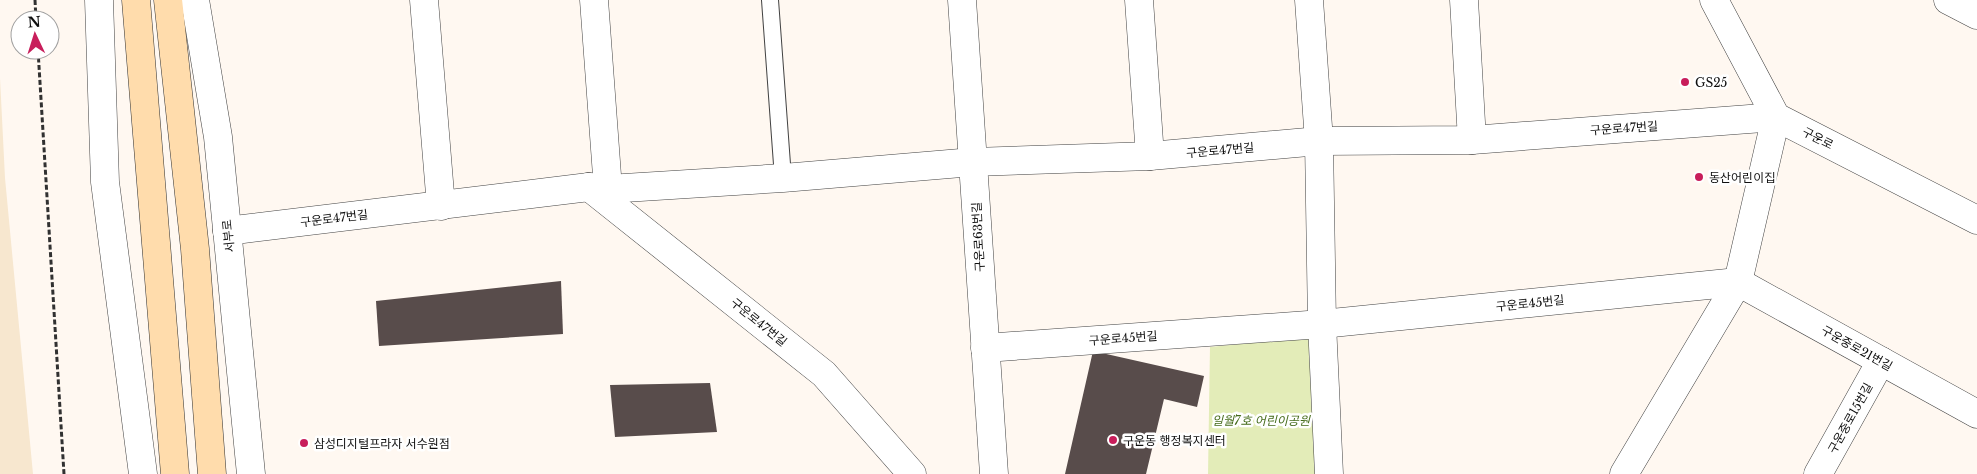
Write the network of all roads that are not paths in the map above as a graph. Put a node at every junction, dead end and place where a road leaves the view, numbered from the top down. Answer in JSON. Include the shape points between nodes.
{"nodes":[{"id":1,"x":99,"y":0,"type":"edge"},
{"id":2,"x":136,"y":0,"type":"edge"},
{"id":3,"x":168,"y":0,"type":"edge"},
{"id":4,"x":195,"y":0,"type":"edge"},
{"id":5,"x":424,"y":0,"type":"edge"},
{"id":6,"x":594,"y":0,"type":"edge"},
{"id":7,"x":770,"y":0,"type":"edge"},
{"id":8,"x":962,"y":0,"type":"edge"},
{"id":9,"x":1139,"y":0,"type":"edge"},
{"id":10,"x":1309,"y":0,"type":"edge"},
{"id":11,"x":1464,"y":0,"type":"edge"},
{"id":12,"x":1714,"y":0,"type":"edge"},
{"id":13,"x":1948,"y":0,"type":"edge"},
{"id":14,"x":1977,"y":15,"type":"edge"},
{"id":15,"x":1776,"y":117,"type":"junction"},
{"id":16,"x":1472,"y":140,"type":"junction"},
{"id":17,"x":1320,"y":141,"type":"junction"},
{"id":18,"x":1150,"y":156,"type":"junction"},
{"id":19,"x":974,"y":162,"type":"junction"},
{"id":20,"x":784,"y":178,"type":"junction"},
{"id":21,"x":599,"y":188,"type":"junction"},
{"id":22,"x":441,"y":206,"type":"junction"},
{"id":23,"x":1977,"y":220,"type":"edge"},
{"id":24,"x":227,"y":231,"type":"junction"},
{"id":25,"x":1738,"y":282,"type":"junction"},
{"id":26,"x":1322,"y":324,"type":"junction"},
{"id":27,"x":985,"y":348,"type":"junction"},
{"id":28,"x":1882,"y":361,"type":"junction"},
{"id":29,"x":1977,"y":414,"type":"edge"},
{"id":30,"x":143,"y":474,"type":"edge"},
{"id":31,"x":175,"y":474,"type":"edge"},
{"id":32,"x":212,"y":474,"type":"edge"},
{"id":33,"x":251,"y":474,"type":"edge"},
{"id":34,"x":912,"y":474,"type":"edge"},
{"id":35,"x":994,"y":474,"type":"edge"},
{"id":36,"x":1329,"y":474,"type":"edge"},
{"id":37,"x":1624,"y":474,"type":"edge"},
{"id":38,"x":1818,"y":474,"type":"edge"}],
"edges":[{"from":1,"to":30,"type":"street","via":[[105,182]]},
{"from":2,"to":31,"type":"main road"},
{"from":3,"to":32,"type":"main road","via":[[195,249]]},
{"from":4,"to":24,"type":"street","name":"서부로","via":[[218,137]]},
{"from":5,"to":22,"type":"street"},
{"from":6,"to":21,"type":"street"},
{"from":7,"to":20,"type":"lane"},
{"from":8,"to":19,"type":"street","name":"구운로63번길"},
{"from":9,"to":18,"type":"street"},
{"from":10,"to":17,"type":"street"},
{"from":11,"to":16,"type":"street"},
{"from":12,"to":15,"type":"street"},
{"from":13,"to":14,"type":"street"},
{"from":15,"to":16,"type":"street","name":"구운로47번길"},
{"from":15,"to":23,"type":"street","name":"구운로"},
{"from":15,"to":25,"type":"street"},
{"from":16,"to":17,"type":"street","name":"구운로47번길"},
{"from":17,"to":18,"type":"street","name":"구운로47번길"},
{"from":17,"to":26,"type":"street"},
{"from":18,"to":19,"type":"street","name":"구운로47번길"},
{"from":19,"to":20,"type":"street","name":"구운로47번길"},
{"from":19,"to":27,"type":"street","name":"구운로63번길"},
{"from":20,"to":21,"type":"street","name":"구운로47번길"},
{"from":21,"to":22,"type":"street","name":"구운로47번길"},
{"from":21,"to":34,"type":"street","name":"구운로47번길","via":[[824,374]]},
{"from":22,"to":24,"type":"street","name":"구운로47번길"},
{"from":24,"to":33,"type":"street","name":"서부로"},
{"from":25,"to":26,"type":"street","name":"구운로45번길"},
{"from":25,"to":28,"type":"street","name":"구운중로21번길"},
{"from":25,"to":37,"type":"street"},
{"from":26,"to":27,"type":"street","name":"구운로45번길"},
{"from":26,"to":36,"type":"street"},
{"from":27,"to":35,"type":"street","name":"구운로63번길"},
{"from":28,"to":29,"type":"street","name":"구운중로21번길"},
{"from":28,"to":38,"type":"street","name":"구운중로15번길"}]}
